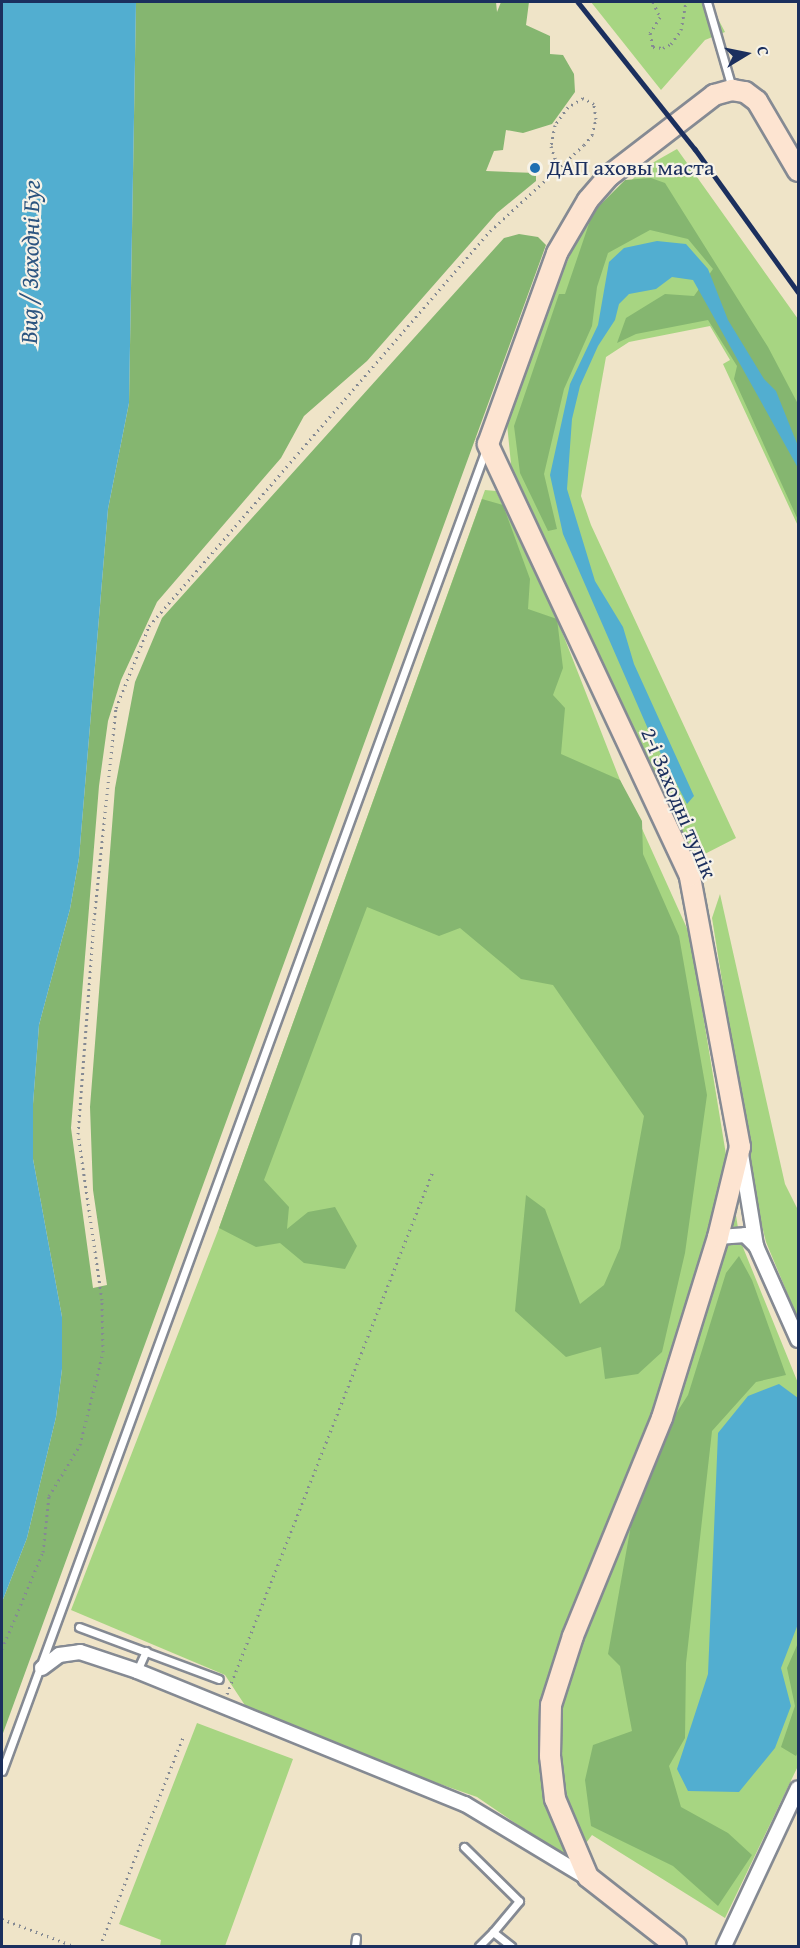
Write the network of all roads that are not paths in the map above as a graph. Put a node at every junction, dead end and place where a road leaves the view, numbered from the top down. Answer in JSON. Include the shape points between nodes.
{"nodes":[{"id":1,"x":707,"y":2,"type":"edge"},
{"id":2,"x":732,"y":90,"type":"junction"},
{"id":3,"x":798,"y":171,"type":"edge"},
{"id":4,"x":488,"y":444,"type":"junction"},
{"id":5,"x":740,"y":1147,"type":"junction"},
{"id":6,"x":718,"y":1238,"type":"junction"},
{"id":7,"x":756,"y":1246,"type":"junction"},
{"id":8,"x":798,"y":1340,"type":"edge"},
{"id":9,"x":79,"y":1627,"type":"dead end"},
{"id":10,"x":146,"y":1651,"type":"junction"},
{"id":11,"x":42,"y":1668,"type":"junction"},
{"id":12,"x":137,"y":1671,"type":"junction"},
{"id":13,"x":219,"y":1679,"type":"dead end"},
{"id":14,"x":2,"y":1771,"type":"edge"},
{"id":15,"x":798,"y":1788,"type":"edge"},
{"id":16,"x":464,"y":1847,"type":"dead end"},
{"id":17,"x":600,"y":1885,"type":"junction"},
{"id":18,"x":493,"y":1932,"type":"junction"},
{"id":19,"x":356,"y":1938,"type":"dead end"},
{"id":20,"x":355,"y":1947,"type":"edge"},
{"id":21,"x":479,"y":1947,"type":"edge"},
{"id":22,"x":511,"y":1947,"type":"edge"},
{"id":23,"x":676,"y":1947,"type":"edge"},
{"id":24,"x":724,"y":1947,"type":"edge"}],
"edges":[{"from":1,"to":2,"type":"lane"},
{"from":2,"to":3,"type":"main road","via":[[745,92],[757,101]]},
{"from":2,"to":4,"type":"main road","via":[[714,95],[609,176],[588,200],[557,253]]},
{"from":4,"to":5,"type":"main road","name":"2-і Заходні тупік","via":[[690,876]]},
{"from":4,"to":11,"type":"lane"},
{"from":5,"to":6,"type":"main road"},
{"from":5,"to":7,"type":"street","name":"2-і Заходні тупік"},
{"from":6,"to":7,"type":"street","via":[[746,1235]]},
{"from":6,"to":17,"type":"main road","via":[[662,1418],[573,1636],[551,1705],[550,1756],[555,1799],[588,1877]]},
{"from":7,"to":8,"type":"street","name":"2-і Заходні тупік"},
{"from":9,"to":10,"type":"lane"},
{"from":10,"to":12,"type":"lane"},
{"from":10,"to":13,"type":"lane"},
{"from":11,"to":12,"type":"street","via":[[59,1655],[80,1652]]},
{"from":11,"to":14,"type":"lane"},
{"from":12,"to":17,"type":"street","via":[[465,1804]]},
{"from":15,"to":24,"type":"street"},
{"from":16,"to":18,"type":"lane","via":[[519,1901]]},
{"from":17,"to":23,"type":"main road"},
{"from":18,"to":21,"type":"lane"},
{"from":18,"to":22,"type":"lane"},
{"from":19,"to":20,"type":"lane"}]}
